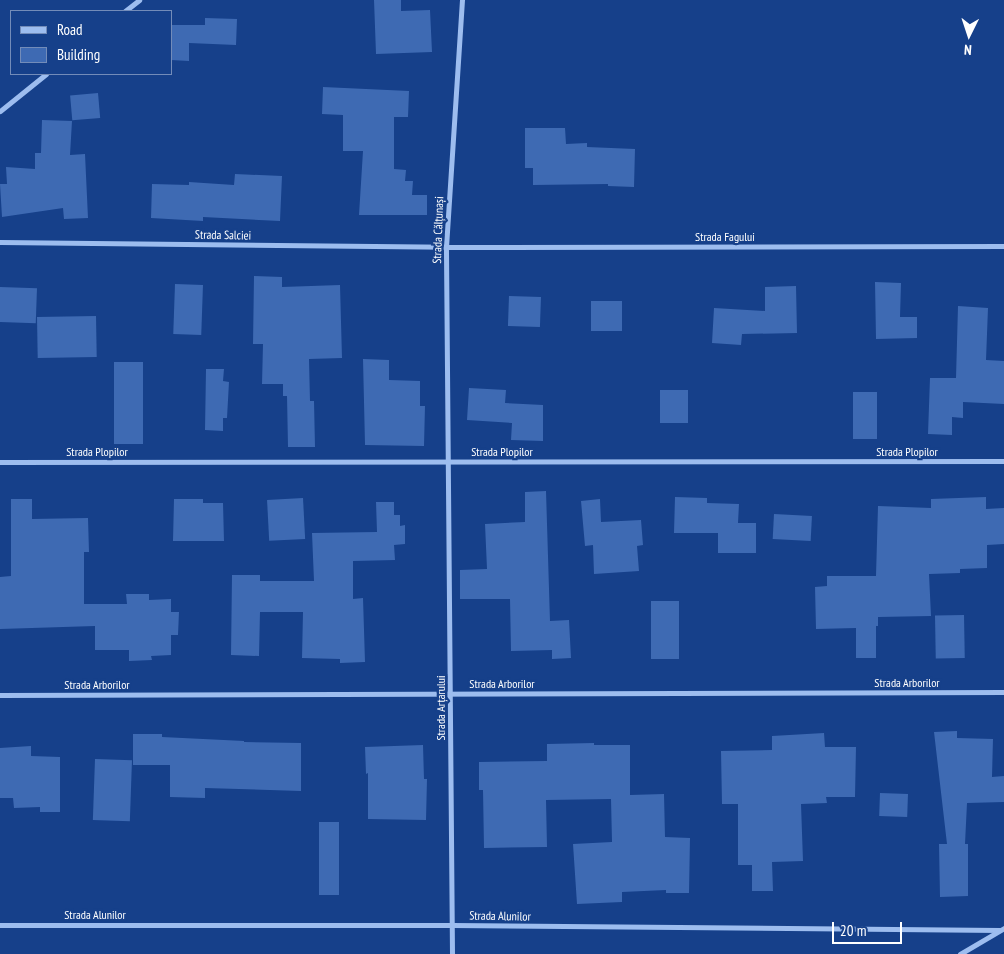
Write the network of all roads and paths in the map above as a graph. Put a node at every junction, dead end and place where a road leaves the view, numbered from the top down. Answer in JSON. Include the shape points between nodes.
{"nodes":[{"id":1,"x":139,"y":0,"type":"edge"},
{"id":2,"x":462,"y":0,"type":"edge"},
{"id":3,"x":126,"y":10,"type":"edge"},
{"id":4,"x":45,"y":75,"type":"edge"},
{"id":5,"x":0,"y":111,"type":"edge"},
{"id":6,"x":0,"y":242,"type":"edge"},
{"id":7,"x":1004,"y":246,"type":"edge"},
{"id":8,"x":446,"y":247,"type":"junction"},
{"id":9,"x":0,"y":462,"type":"edge"},
{"id":10,"x":449,"y":462,"type":"junction"},
{"id":11,"x":1004,"y":462,"type":"edge"},
{"id":12,"x":1004,"y":692,"type":"edge"},
{"id":13,"x":451,"y":694,"type":"junction"},
{"id":14,"x":0,"y":695,"type":"edge"},
{"id":15,"x":0,"y":925,"type":"edge"},
{"id":16,"x":452,"y":925,"type":"junction"},
{"id":17,"x":1002,"y":929,"type":"edge"},
{"id":18,"x":452,"y":954,"type":"edge"},
{"id":19,"x":960,"y":954,"type":"edge"}],
"edges":[{"from":1,"to":3,"type":"street"},
{"from":2,"to":8,"type":"street","name":"Strada Călțunași"},
{"from":4,"to":5,"type":"street"},
{"from":6,"to":8,"type":"street","name":"Strada Salciei"},
{"from":7,"to":8,"type":"street","name":"Strada Fagului"},
{"from":8,"to":10,"type":"street","name":"Strada Călțunași"},
{"from":9,"to":10,"type":"street","name":"Strada Plopilor"},
{"from":10,"to":11,"type":"street","name":"Strada Plopilor"},
{"from":10,"to":13,"type":"street","name":"Strada Arțarului"},
{"from":12,"to":13,"type":"street","name":"Strada Arborilor"},
{"from":13,"to":14,"type":"street","name":"Strada Arborilor"},
{"from":13,"to":16,"type":"street","name":"Strada Arțarului"},
{"from":15,"to":16,"type":"street","name":"Strada Alunilor"},
{"from":16,"to":17,"type":"street","name":"Strada Alunilor"},
{"from":16,"to":18,"type":"street","name":"Strada Arțarului"},
{"from":17,"to":19,"type":"street"}]}
